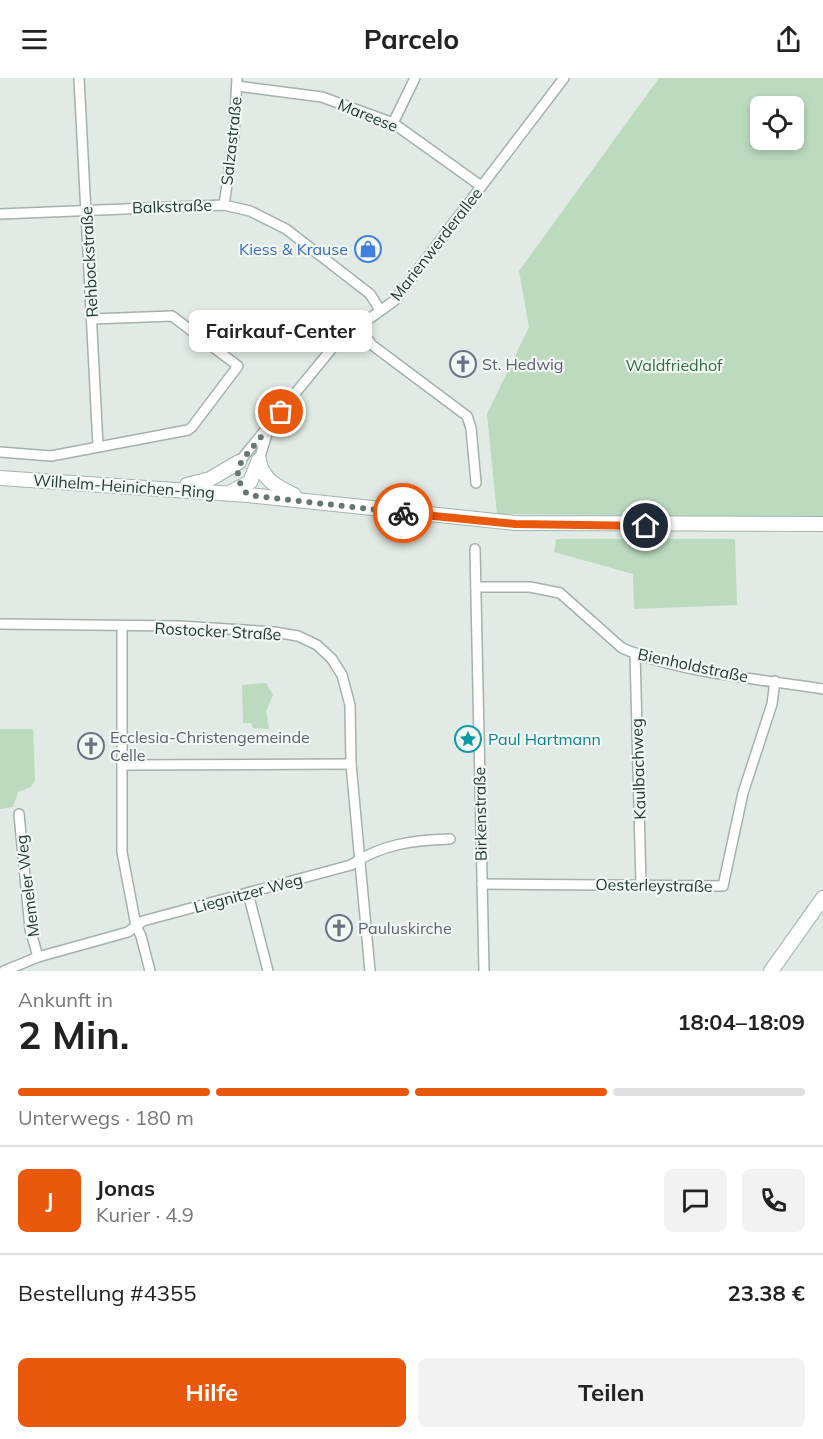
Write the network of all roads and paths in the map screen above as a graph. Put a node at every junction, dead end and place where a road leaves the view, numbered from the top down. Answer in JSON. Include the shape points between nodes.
{"nodes":[{"id":1,"x":79,"y":78,"type":"edge"},
{"id":2,"x":415,"y":78,"type":"edge"},
{"id":3,"x":564,"y":78,"type":"edge"},
{"id":4,"x":237,"y":82,"type":"edge"},
{"id":5,"x":393,"y":123,"type":"junction"},
{"id":6,"x":481,"y":186,"type":"junction"},
{"id":7,"x":224,"y":205,"type":"junction"},
{"id":8,"x":86,"y":210,"type":"junction"},
{"id":9,"x":0,"y":214,"type":"edge"},
{"id":10,"x":381,"y":310,"type":"junction"},
{"id":11,"x":92,"y":320,"type":"junction"},
{"id":12,"x":357,"y":325,"type":"junction"},
{"id":13,"x":272,"y":424,"type":"junction"},
{"id":14,"x":98,"y":446,"type":"junction"},
{"id":15,"x":0,"y":452,"type":"edge"},
{"id":16,"x":259,"y":460,"type":"junction"},
{"id":17,"x":239,"y":462,"type":"junction"},
{"id":18,"x":0,"y":478,"type":"edge"},
{"id":19,"x":476,"y":483,"type":"dead end"},
{"id":20,"x":170,"y":488,"type":"junction"},
{"id":21,"x":246,"y":491,"type":"junction"},
{"id":22,"x":304,"y":500,"type":"junction"},
{"id":23,"x":823,"y":524,"type":"edge"},
{"id":24,"x":475,"y":549,"type":"dead end"},
{"id":25,"x":476,"y":587,"type":"junction"},
{"id":26,"x":0,"y":624,"type":"edge"},
{"id":27,"x":122,"y":626,"type":"junction"},
{"id":28,"x":634,"y":653,"type":"junction"},
{"id":29,"x":776,"y":681,"type":"junction"},
{"id":30,"x":823,"y":689,"type":"edge"},
{"id":31,"x":351,"y":764,"type":"junction"},
{"id":32,"x":123,"y":765,"type":"junction"},
{"id":33,"x":19,"y":814,"type":"dead end"},
{"id":34,"x":450,"y":839,"type":"dead end"},
{"id":35,"x":360,"y":859,"type":"junction"},
{"id":36,"x":482,"y":884,"type":"junction"},
{"id":37,"x":641,"y":884,"type":"junction"},
{"id":38,"x":248,"y":893,"type":"junction"},
{"id":39,"x":823,"y":898,"type":"edge"},
{"id":40,"x":136,"y":926,"type":"junction"},
{"id":41,"x":38,"y":957,"type":"junction"},
{"id":42,"x":4,"y":971,"type":"edge"},
{"id":43,"x":150,"y":971,"type":"edge"},
{"id":44,"x":268,"y":971,"type":"edge"},
{"id":45,"x":370,"y":971,"type":"edge"},
{"id":46,"x":484,"y":971,"type":"edge"},
{"id":47,"x":771,"y":971,"type":"edge"}],
"edges":[{"from":1,"to":8,"type":"street","name":"Rehbockstraße"},
{"from":2,"to":5,"type":"street"},
{"from":3,"to":6,"type":"street","name":"Marienwerderallee"},
{"from":4,"to":5,"type":"street","name":"Mareese","via":[[322,98]]},
{"from":4,"to":7,"type":"street","name":"Salzastraße"},
{"from":5,"to":6,"type":"street","name":"Mareese"},
{"from":6,"to":10,"type":"street","name":"Marienwerderallee","via":[[394,301]]},
{"from":7,"to":8,"type":"street","name":"Balkstraße"},
{"from":7,"to":10,"type":"street","name":"Balkstraße","via":[[250,211],[286,229],[370,294]]},
{"from":8,"to":9,"type":"street","name":"Balkstraße"},
{"from":8,"to":11,"type":"street","name":"Rehbockstraße"},
{"from":10,"to":12,"type":"street","name":"Marienwerderallee"},
{"from":11,"to":14,"type":"street","name":"Rehbockstraße"},
{"from":11,"to":14,"type":"street","via":[[172,316],[238,366],[192,427]]},
{"from":12,"to":13,"type":"street","name":"Marienwerderallee","via":[[338,341]]},
{"from":12,"to":19,"type":"street","via":[[372,345],[467,416]]},
{"from":13,"to":16,"type":"street","name":"Marienwerderallee"},
{"from":13,"to":17,"type":"street","name":"Marienwerderallee"},
{"from":14,"to":15,"type":"street","via":[[51,456]]},
{"from":16,"to":21,"type":"main road"},
{"from":16,"to":22,"type":"main road","via":[[260,470],[270,483]]},
{"from":17,"to":20,"type":"main road","via":[[210,479]]},
{"from":17,"to":21,"type":"main road","via":[[238,474]]},
{"from":18,"to":20,"type":"main road","name":"Wilhelm-Heinichen-Ring"},
{"from":20,"to":21,"type":"main road","name":"Wilhelm-Heinichen-Ring"},
{"from":21,"to":22,"type":"main road","name":"Wilhelm-Heinichen-Ring"},
{"from":22,"to":23,"type":"main road","name":"Wilhelm-Heinichen-Ring","via":[[515,524]]},
{"from":24,"to":25,"type":"street","name":"Birkenstraße"},
{"from":25,"to":28,"type":"street","name":"Bienholdstraße","via":[[530,587],[560,593],[622,648]]},
{"from":25,"to":36,"type":"street","name":"Birkenstraße"},
{"from":26,"to":27,"type":"street","name":"Rostocker Straße"},
{"from":27,"to":31,"type":"street","name":"Rostocker Straße","via":[[274,632],[298,636],[317,645],[342,675],[350,705]]},
{"from":27,"to":32,"type":"street"},
{"from":28,"to":29,"type":"street","name":"Bienholdstraße"},
{"from":28,"to":37,"type":"street","name":"Kaulbachweg"},
{"from":29,"to":30,"type":"street","name":"Bienholdstraße"},
{"from":29,"to":37,"type":"street","name":"Oesterleystraße","via":[[743,793],[723,886]]},
{"from":31,"to":32,"type":"street"},
{"from":31,"to":35,"type":"street","name":"Rostocker Straße"},
{"from":32,"to":40,"type":"street","via":[[122,852]]},
{"from":33,"to":41,"type":"street","name":"Memeler Weg","via":[[30,929]]},
{"from":34,"to":35,"type":"street","via":[[418,840],[371,852]]},
{"from":35,"to":38,"type":"street","name":"Liegnitzer Weg","via":[[351,865]]},
{"from":35,"to":45,"type":"street","name":"Rostocker Straße"},
{"from":36,"to":37,"type":"street","name":"Oesterleystraße"},
{"from":36,"to":46,"type":"street","name":"Birkenstraße"},
{"from":38,"to":40,"type":"street","name":"Liegnitzer Weg"},
{"from":38,"to":44,"type":"street"},
{"from":39,"to":47,"type":"main road"},
{"from":40,"to":41,"type":"street","name":"Liegnitzer Weg","via":[[128,932]]},
{"from":40,"to":43,"type":"street"},
{"from":41,"to":42,"type":"street","name":"Liegnitzer Weg"}]}
